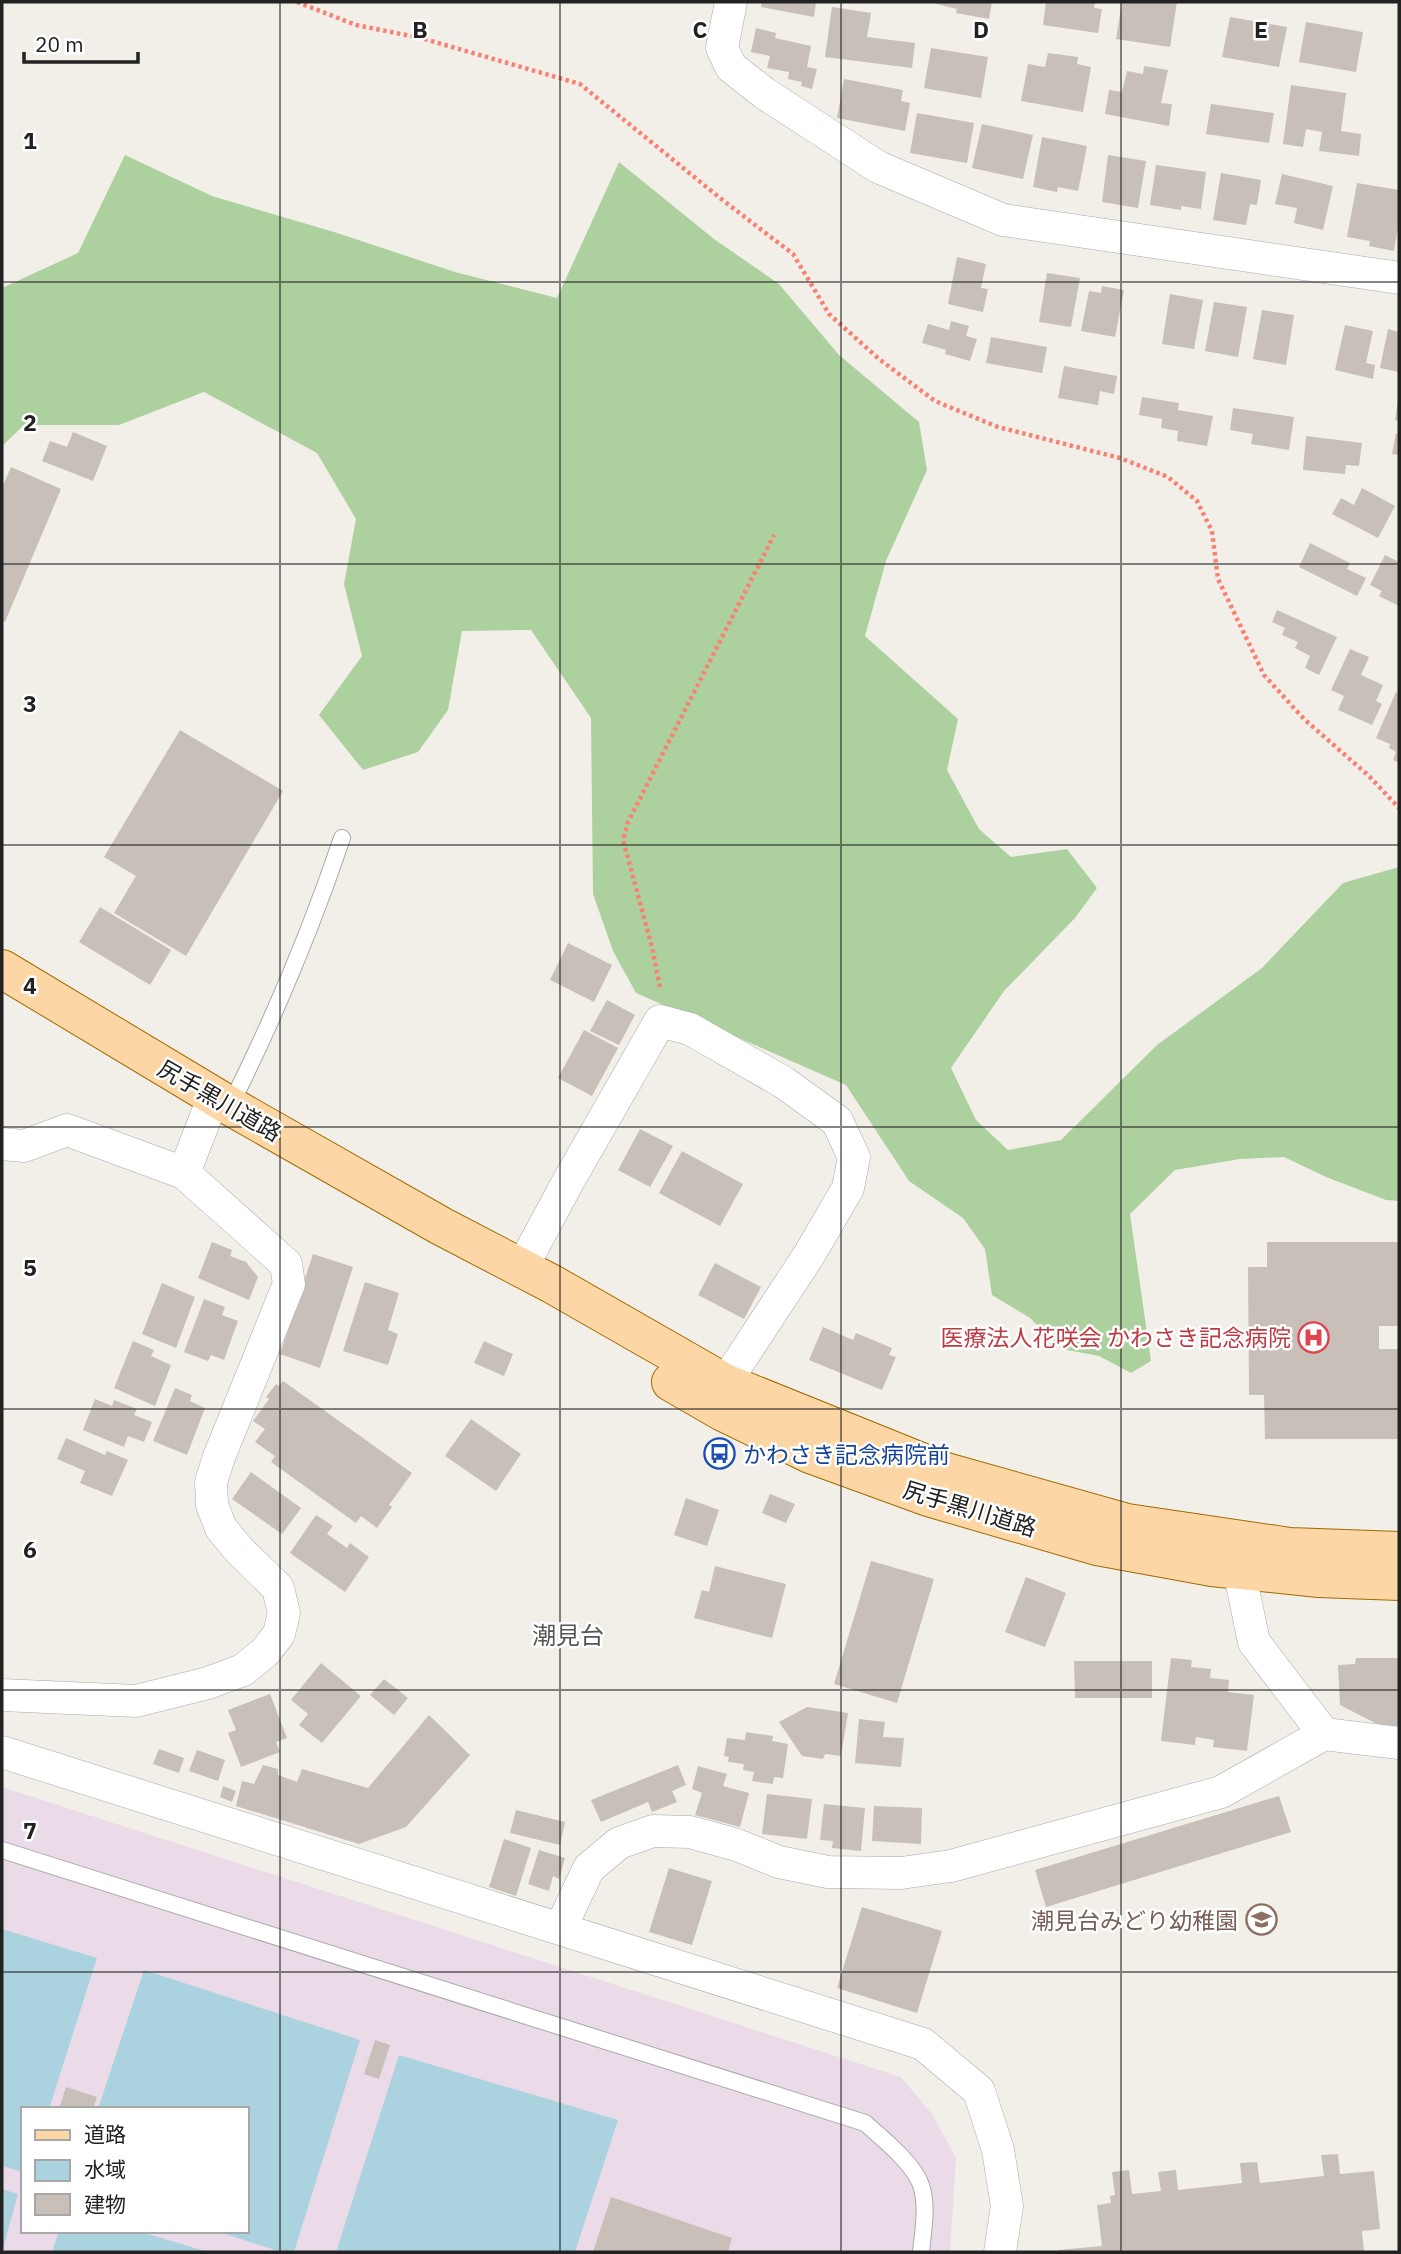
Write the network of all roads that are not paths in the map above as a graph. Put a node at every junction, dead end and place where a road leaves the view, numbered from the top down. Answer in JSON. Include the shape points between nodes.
{"nodes":[{"id":1,"x":731,"y":2,"type":"edge"},
{"id":2,"x":1399,"y":278,"type":"edge"},
{"id":3,"x":342,"y":838,"type":"dead end"},
{"id":4,"x":2,"y":969,"type":"edge"},
{"id":5,"x":222,"y":1101,"type":"junction"},
{"id":6,"x":2,"y":1143,"type":"edge"},
{"id":7,"x":184,"y":1173,"type":"junction"},
{"id":8,"x":441,"y":1226,"type":"junction"},
{"id":9,"x":521,"y":1269,"type":"junction"},
{"id":10,"x":725,"y":1383,"type":"junction"},
{"id":11,"x":1399,"y":1551,"type":"edge"},
{"id":12,"x":1240,"y":1555,"type":"junction"},
{"id":13,"x":1399,"y":1581,"type":"edge"},
{"id":14,"x":2,"y":1695,"type":"edge"},
{"id":15,"x":1324,"y":1734,"type":"junction"},
{"id":16,"x":1399,"y":1743,"type":"edge"},
{"id":17,"x":2,"y":1752,"type":"edge"},
{"id":18,"x":2,"y":1850,"type":"edge"},
{"id":19,"x":560,"y":1929,"type":"junction"},
{"id":20,"x":921,"y":2252,"type":"edge"},
{"id":21,"x":1000,"y":2252,"type":"edge"}],
"edges":[{"from":1,"to":2,"type":"street","via":[[722,48],[731,67],[878,167],[1003,220]]},
{"from":3,"to":5,"type":"lane","via":[[321,901],[247,1073]]},
{"from":4,"to":5,"type":"main road","name":"尻手黒川道路"},
{"from":5,"to":7,"type":"street"},
{"from":5,"to":8,"type":"main road","name":"尻手黒川道路"},
{"from":6,"to":7,"type":"street","via":[[24,1146],[67,1130]]},
{"from":7,"to":14,"type":"street","via":[[286,1264],[289,1284],[211,1482],[212,1505],[221,1528],[278,1588],[284,1613],[279,1634],[243,1670],[136,1701]]},
{"from":8,"to":9,"type":"main road","name":"尻手黒川道路"},
{"from":8,"to":12,"type":"main road","name":"尻手黒川道路","via":[[544,1310],[723,1412],[810,1454],[928,1497],[1097,1546]]},
{"from":9,"to":10,"type":"main road","name":"尻手黒川道路"},
{"from":9,"to":10,"type":"street","via":[[660,1021],[690,1029],[783,1082],[837,1121],[854,1157],[848,1188]]},
{"from":10,"to":12,"type":"main road","name":"尻手黒川道路","via":[[946,1472]]},
{"from":11,"to":12,"type":"main road","name":"尻手黒川道路","via":[[1290,1547]]},
{"from":12,"to":13,"type":"main road","name":"尻手黒川道路","via":[[1319,1578]]},
{"from":12,"to":15,"type":"street","via":[[1254,1642]]},
{"from":15,"to":16,"type":"street"},
{"from":15,"to":19,"type":"street","via":[[1221,1792],[951,1866],[901,1872],[828,1872],[779,1862],[690,1832],[653,1831],[620,1843],[589,1868]]},
{"from":17,"to":19,"type":"street"},
{"from":18,"to":20,"type":"lane","via":[[865,2123],[899,2154],[921,2184],[925,2212]]},
{"from":19,"to":21,"type":"street","via":[[923,2044],[979,2091],[998,2150],[1007,2206]]}]}
